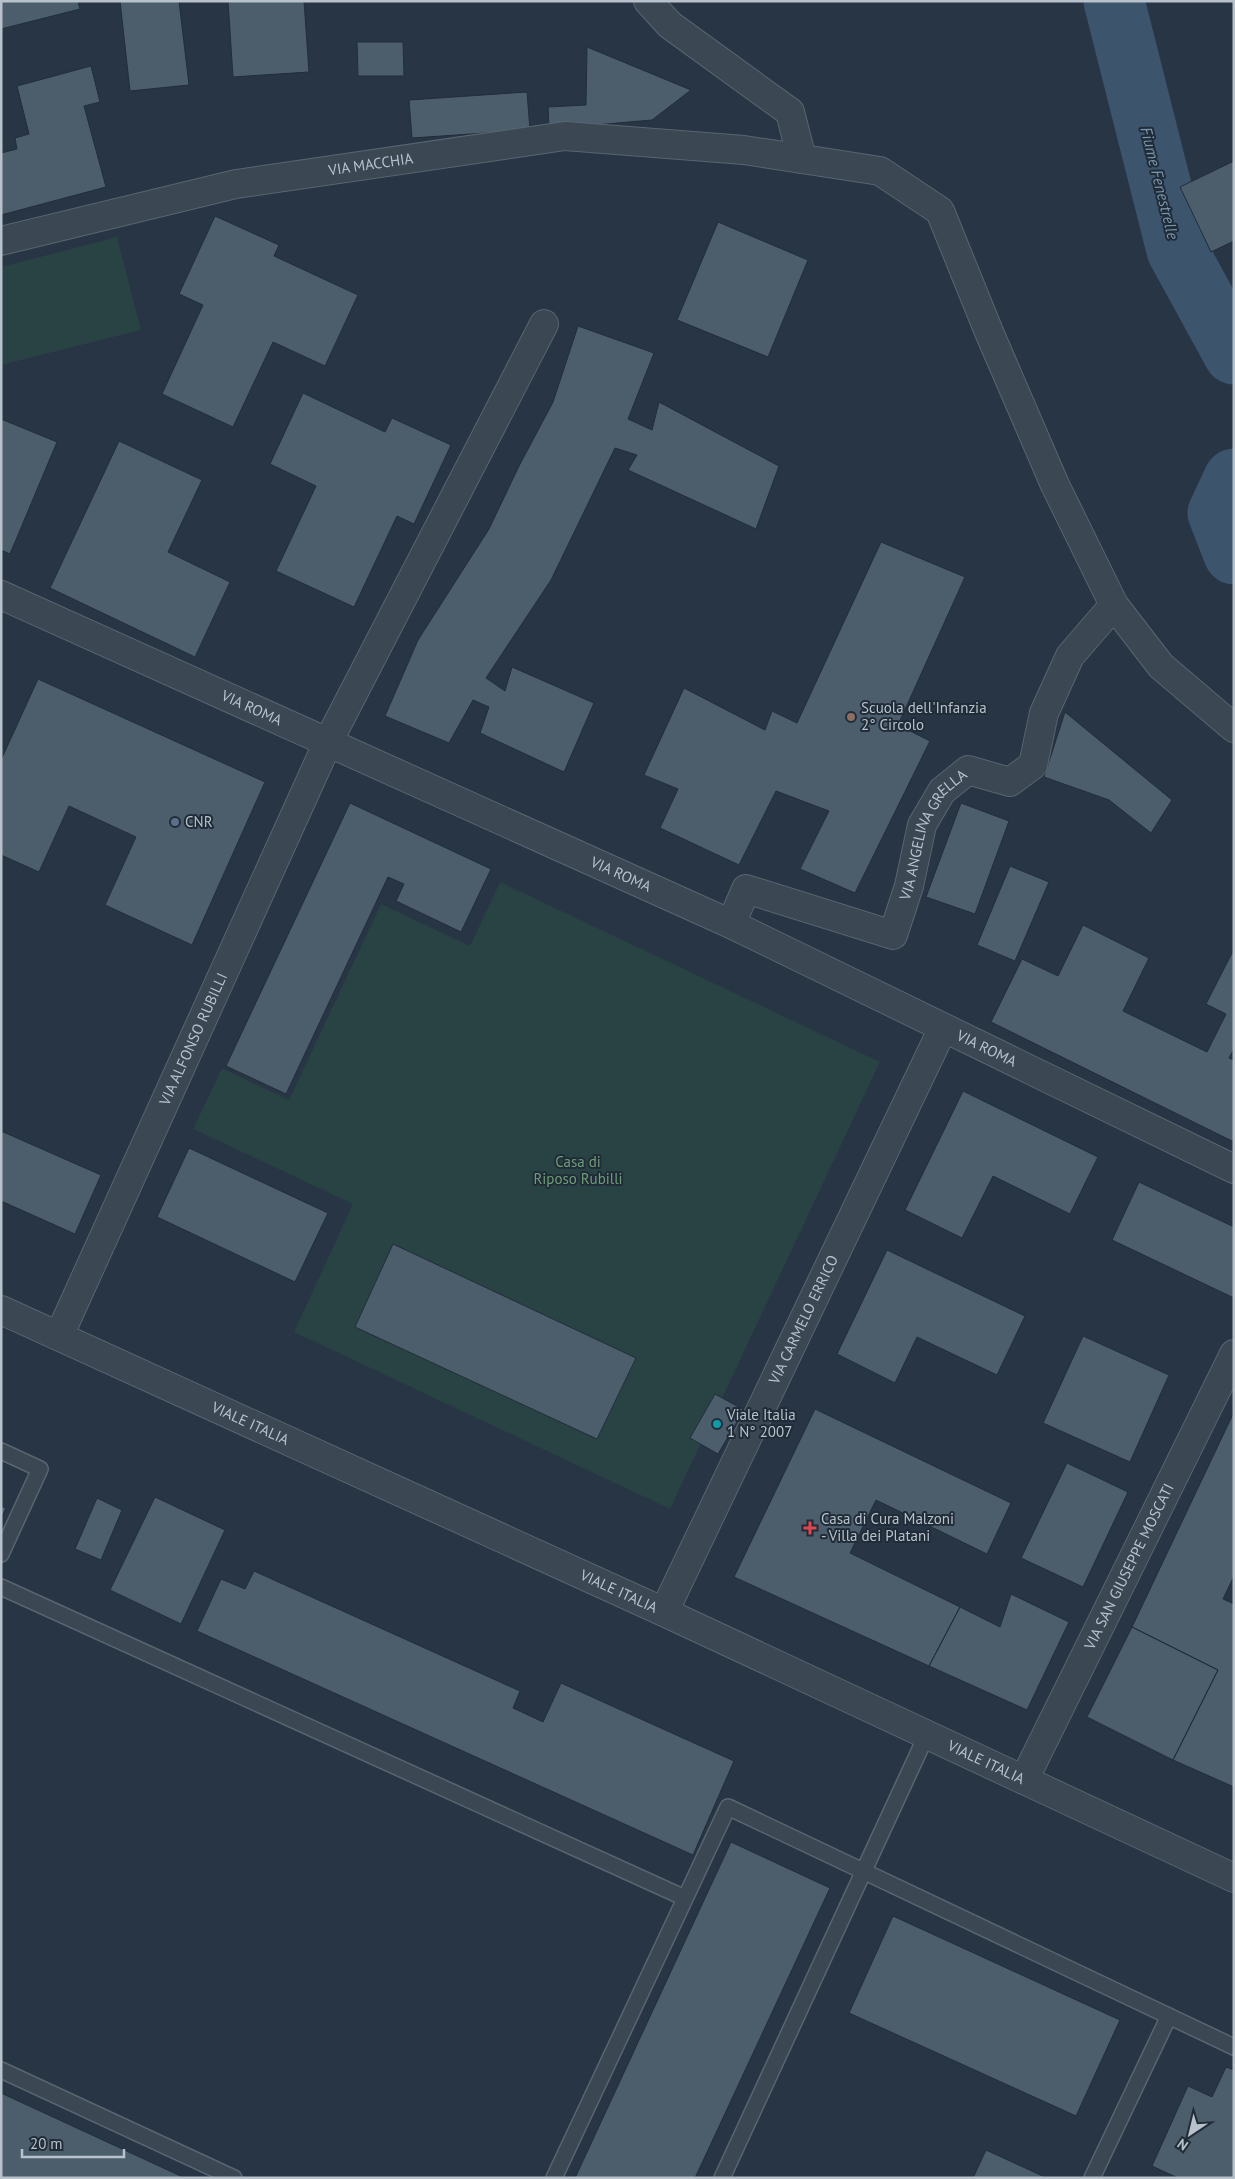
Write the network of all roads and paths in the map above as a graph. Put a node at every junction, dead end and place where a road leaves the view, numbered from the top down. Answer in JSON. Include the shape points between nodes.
{"nodes":[{"id":1,"x":648,"y":1,"type":"edge"},
{"id":2,"x":802,"y":159,"type":"junction"},
{"id":3,"x":1,"y":241,"type":"edge"},
{"id":4,"x":544,"y":324,"type":"dead end"},
{"id":5,"x":1,"y":595,"type":"edge"},
{"id":6,"x":1114,"y":605,"type":"junction"},
{"id":7,"x":1234,"y":728,"type":"edge"},
{"id":8,"x":328,"y":742,"type":"junction"},
{"id":9,"x":731,"y":924,"type":"junction"},
{"id":10,"x":942,"y":1028,"type":"junction"},
{"id":11,"x":1234,"y":1169,"type":"edge"},
{"id":12,"x":1,"y":1310,"type":"edge"},
{"id":13,"x":59,"y":1336,"type":"junction"},
{"id":14,"x":1234,"y":1354,"type":"edge"},
{"id":15,"x":1,"y":1451,"type":"edge"},
{"id":16,"x":1,"y":1554,"type":"edge"},
{"id":17,"x":1,"y":1587,"type":"edge"},
{"id":18,"x":664,"y":1612,"type":"junction"},
{"id":19,"x":926,"y":1734,"type":"junction"},
{"id":20,"x":1024,"y":1780,"type":"junction"},
{"id":21,"x":863,"y":1870,"type":"junction"},
{"id":22,"x":1234,"y":1878,"type":"edge"},
{"id":23,"x":685,"y":1898,"type":"junction"},
{"id":24,"x":1169,"y":2016,"type":"junction"},
{"id":25,"x":1234,"y":2047,"type":"edge"},
{"id":26,"x":1,"y":2070,"type":"edge"},
{"id":27,"x":234,"y":2178,"type":"edge"},
{"id":28,"x":554,"y":2178,"type":"edge"},
{"id":29,"x":722,"y":2178,"type":"edge"},
{"id":30,"x":1092,"y":2178,"type":"edge"}],
"edges":[{"from":1,"to":2,"type":"street","via":[[670,25],[790,112]]},
{"from":2,"to":3,"type":"street","name":"VIA MACCHIA","via":[[744,150],[565,136],[236,184]]},
{"from":2,"to":6,"type":"street","name":"VIA MACCHIA","via":[[880,171],[940,211],[1055,484]]},
{"from":4,"to":8,"type":"street","name":"VIA ALFONSO RUBILLI"},
{"from":5,"to":8,"type":"street","name":"VIA ROMA"},
{"from":6,"to":7,"type":"street","name":"VIA MACCHIA","via":[[1162,666]]},
{"from":6,"to":9,"type":"street","name":"VIA ANGELINA GRELLA","via":[[1070,656],[1044,713],[1033,765],[1010,782],[968,770],[942,791],[922,825],[909,886],[893,935],[746,889]]},
{"from":8,"to":9,"type":"street","name":"VIA ROMA"},
{"from":8,"to":13,"type":"street","name":"VIA ALFONSO RUBILLI"},
{"from":9,"to":10,"type":"street","name":"VIA ROMA"},
{"from":10,"to":11,"type":"street","name":"VIA ROMA"},
{"from":10,"to":18,"type":"street","name":"VIA CARMELO ERRICO"},
{"from":12,"to":13,"type":"street","name":"VIALE ITALIA"},
{"from":13,"to":18,"type":"street","name":"VIALE ITALIA"},
{"from":14,"to":20,"type":"street","name":"VIA SAN GIUSEPPE MOSCATI"},
{"from":15,"to":16,"type":"lane","via":[[40,1469]]},
{"from":17,"to":23,"type":"lane"},
{"from":18,"to":19,"type":"street","name":"VIALE ITALIA"},
{"from":19,"to":20,"type":"street","name":"VIALE ITALIA"},
{"from":19,"to":21,"type":"lane"},
{"from":20,"to":22,"type":"street","name":"VIALE ITALIA"},
{"from":21,"to":23,"type":"lane","via":[[728,1807]]},
{"from":21,"to":24,"type":"lane"},
{"from":21,"to":29,"type":"lane"},
{"from":23,"to":28,"type":"lane"},
{"from":24,"to":25,"type":"lane"},
{"from":24,"to":30,"type":"lane"},
{"from":26,"to":27,"type":"lane"}]}
